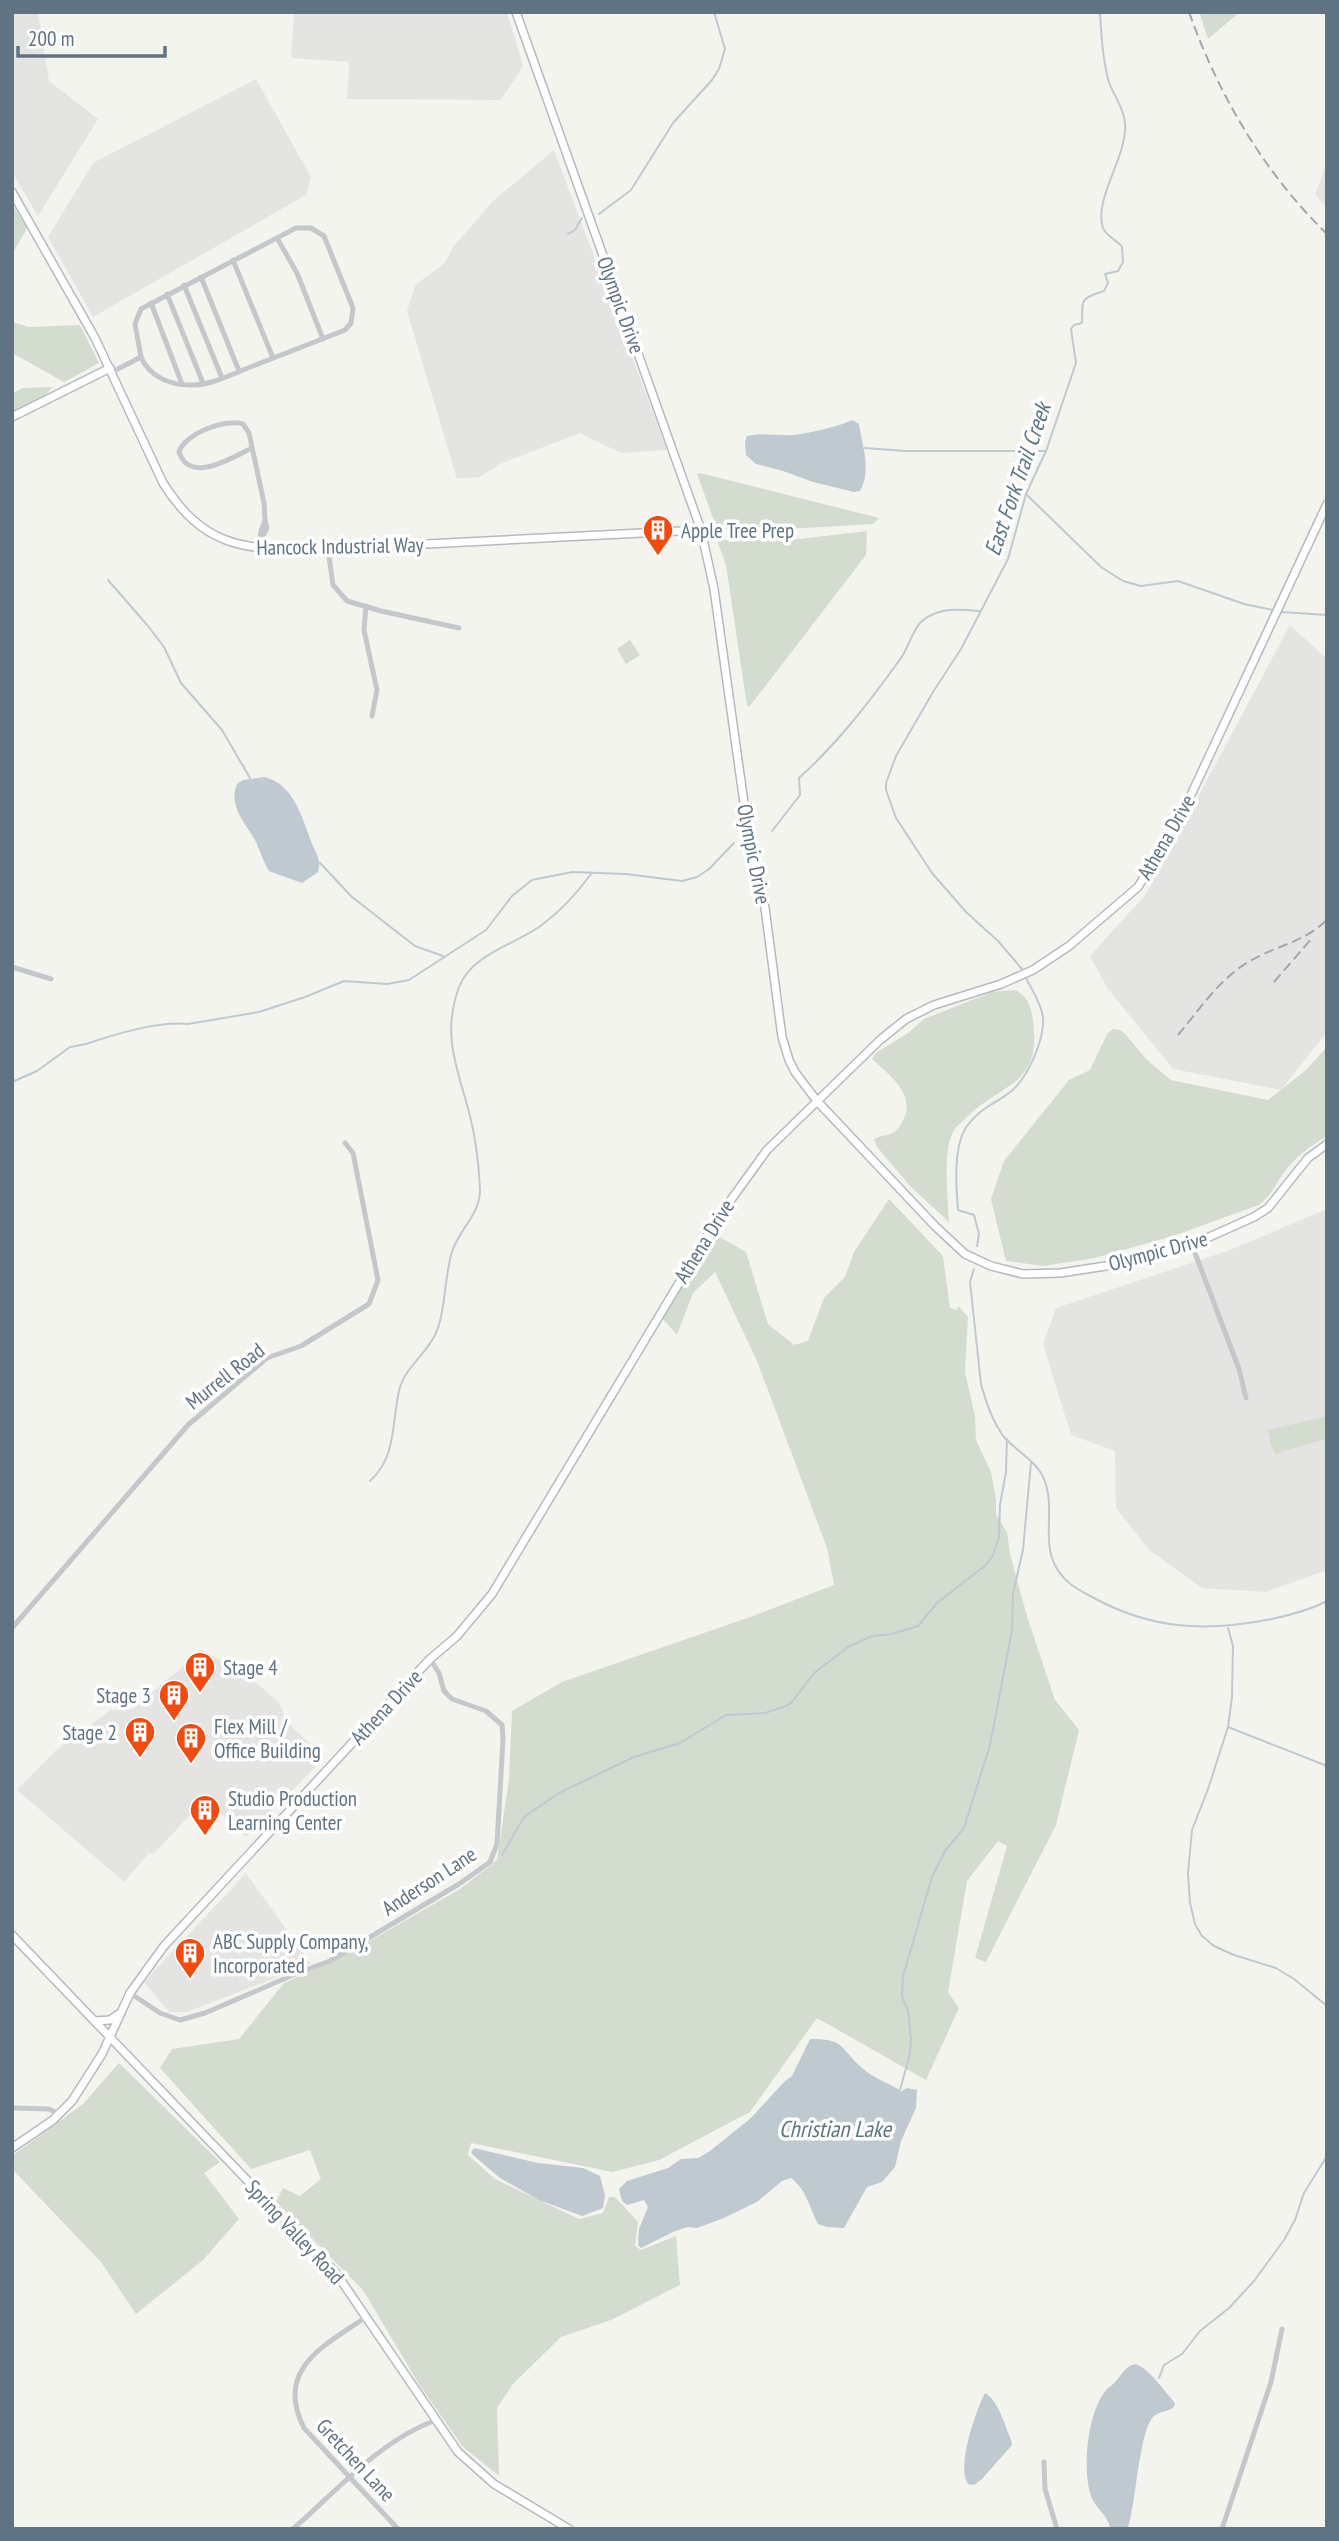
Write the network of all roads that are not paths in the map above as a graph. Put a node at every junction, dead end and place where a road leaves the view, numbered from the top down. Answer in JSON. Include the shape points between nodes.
{"nodes":[{"id":1,"x":516,"y":12,"type":"edge"},
{"id":2,"x":12,"y":192,"type":"edge"},
{"id":3,"x":277,"y":238,"type":"junction"},
{"id":4,"x":233,"y":260,"type":"junction"},
{"id":5,"x":201,"y":277,"type":"junction"},
{"id":6,"x":184,"y":285,"type":"junction"},
{"id":7,"x":167,"y":294,"type":"junction"},
{"id":8,"x":151,"y":303,"type":"junction"},
{"id":9,"x":323,"y":339,"type":"junction"},
{"id":10,"x":141,"y":357,"type":"junction"},
{"id":11,"x":273,"y":358,"type":"junction"},
{"id":12,"x":111,"y":370,"type":"junction"},
{"id":13,"x":239,"y":371,"type":"junction"},
{"id":14,"x":222,"y":378,"type":"junction"},
{"id":15,"x":203,"y":383,"type":"junction"},
{"id":16,"x":182,"y":384,"type":"junction"},
{"id":17,"x":12,"y":417,"type":"edge"},
{"id":18,"x":252,"y":448,"type":"junction"},
{"id":19,"x":1327,"y":504,"type":"edge"},
{"id":20,"x":701,"y":530,"type":"junction"},
{"id":21,"x":259,"y":549,"type":"junction"},
{"id":22,"x":328,"y":549,"type":"junction"},
{"id":23,"x":366,"y":606,"type":"junction"},
{"id":24,"x":459,"y":628,"type":"dead end"},
{"id":25,"x":372,"y":716,"type":"dead end"},
{"id":26,"x":12,"y":967,"type":"edge"},
{"id":27,"x":51,"y":979,"type":"dead end"},
{"id":28,"x":817,"y":1101,"type":"junction"},
{"id":29,"x":345,"y":1143,"type":"dead end"},
{"id":30,"x":1327,"y":1144,"type":"edge"},
{"id":31,"x":1192,"y":1245,"type":"junction"},
{"id":32,"x":1246,"y":1398,"type":"dead end"},
{"id":33,"x":12,"y":1628,"type":"edge"},
{"id":34,"x":430,"y":1659,"type":"junction"},
{"id":35,"x":12,"y":1935,"type":"edge"},
{"id":36,"x":130,"y":1993,"type":"junction"},
{"id":37,"x":122,"y":2011,"type":"junction"},
{"id":38,"x":94,"y":2021,"type":"junction"},
{"id":39,"x":110,"y":2038,"type":"junction"},
{"id":40,"x":102,"y":2054,"type":"junction"},
{"id":41,"x":125,"y":2054,"type":"junction"},
{"id":42,"x":12,"y":2108,"type":"edge"},
{"id":43,"x":59,"y":2114,"type":"junction"},
{"id":44,"x":12,"y":2148,"type":"edge"},
{"id":45,"x":366,"y":2317,"type":"junction"},
{"id":46,"x":1282,"y":2329,"type":"dead end"},
{"id":47,"x":436,"y":2420,"type":"junction"},
{"id":48,"x":1044,"y":2462,"type":"dead end"},
{"id":49,"x":350,"y":2478,"type":"junction"},
{"id":50,"x":293,"y":2529,"type":"edge"},
{"id":51,"x":398,"y":2529,"type":"edge"},
{"id":52,"x":569,"y":2529,"type":"edge"},
{"id":53,"x":1057,"y":2529,"type":"edge"},
{"id":54,"x":1222,"y":2529,"type":"edge"}],
"edges":[{"from":1,"to":20,"type":"street","name":"Olympic Drive"},
{"from":2,"to":12,"type":"street","name":"Hancock Industrial Way"},
{"from":3,"to":4,"type":"street"},
{"from":3,"to":9,"type":"street","via":[[301,282]]},
{"from":3,"to":9,"type":"street","via":[[300,227],[324,236],[354,314],[348,328]]},
{"from":4,"to":5,"type":"street"},
{"from":4,"to":11,"type":"street"},
{"from":5,"to":6,"type":"street"},
{"from":5,"to":13,"type":"street"},
{"from":6,"to":7,"type":"street"},
{"from":6,"to":14,"type":"street"},
{"from":7,"to":8,"type":"street"},
{"from":7,"to":15,"type":"street"},
{"from":8,"to":10,"type":"street","via":[[135,320]]},
{"from":8,"to":16,"type":"street"},
{"from":9,"to":11,"type":"street"},
{"from":10,"to":12,"type":"street"},
{"from":10,"to":16,"type":"street","via":[[153,374]]},
{"from":11,"to":13,"type":"street"},
{"from":12,"to":17,"type":"street"},
{"from":12,"to":21,"type":"street","name":"Hancock Industrial Way","via":[[175,502],[216,537]]},
{"from":13,"to":14,"type":"street"},
{"from":14,"to":15,"type":"street"},
{"from":15,"to":16,"type":"street"},
{"from":18,"to":18,"type":"street","via":[[247,428],[231,422],[186,440],[179,452],[185,462],[205,468]]},
{"from":18,"to":21,"type":"street","via":[[267,528]]},
{"from":19,"to":28,"type":"street","name":"Athena Drive","via":[[1183,811],[1138,887],[1106,917],[1033,970],[906,1019]]},
{"from":20,"to":22,"type":"street","name":"Hancock Industrial Way"},
{"from":20,"to":28,"type":"street","name":"Olympic Drive","via":[[765,908],[782,1037],[795,1072]]},
{"from":21,"to":22,"type":"street","name":"Hancock Industrial Way"},
{"from":22,"to":23,"type":"street","via":[[333,585],[347,601]]},
{"from":23,"to":24,"type":"street"},
{"from":23,"to":25,"type":"street","via":[[364,630],[377,690]]},
{"from":26,"to":27,"type":"street"},
{"from":28,"to":31,"type":"street","name":"Olympic Drive","via":[[934,1226],[965,1254],[991,1266],[1023,1274],[1060,1273]]},
{"from":28,"to":34,"type":"street","name":"Athena Drive","via":[[767,1150],[733,1194],[492,1594],[457,1636]]},
{"from":29,"to":33,"type":"street","name":"Murrell Road","via":[[354,1153],[378,1280],[369,1304],[301,1346],[267,1358],[188,1425]]},
{"from":30,"to":31,"type":"street","name":"Olympic Drive","via":[[1297,1170],[1268,1208]]},
{"from":31,"to":32,"type":"street"},
{"from":34,"to":36,"type":"street","name":"Athena Drive","via":[[194,1912]]},
{"from":34,"to":36,"type":"street","name":"Anderson Lane","via":[[452,1699],[486,1712],[502,1725],[497,1844],[490,1862],[330,1961],[205,2013],[180,2020]]},
{"from":35,"to":38,"type":"street","name":"Spring Valley Road"},
{"from":36,"to":37,"type":"street","name":"Athena Drive"},
{"from":37,"to":38,"type":"street","via":[[110,2020]]},
{"from":37,"to":39,"type":"street","name":"Athena Drive"},
{"from":38,"to":39,"type":"street","name":"Spring Valley Road"},
{"from":39,"to":40,"type":"street","name":"Athena Drive"},
{"from":39,"to":41,"type":"street","name":"Spring Valley Road"},
{"from":40,"to":41,"type":"street"},
{"from":40,"to":43,"type":"street","name":"Athena Drive"},
{"from":41,"to":45,"type":"street","name":"Spring Valley Road","via":[[337,2273]]},
{"from":42,"to":43,"type":"street","via":[[49,2109]]},
{"from":43,"to":44,"type":"street","name":"Athena Drive"},
{"from":45,"to":47,"type":"street","name":"Spring Valley Road"},
{"from":45,"to":49,"type":"street","name":"Gretchen Lane","via":[[307,2360],[297,2375],[295,2391],[295,2412],[304,2428]]},
{"from":46,"to":54,"type":"street","via":[[1270,2382]]},
{"from":47,"to":49,"type":"street","via":[[392,2442]]},
{"from":47,"to":52,"type":"street","name":"Spring Valley Road","via":[[458,2452],[494,2484]]},
{"from":48,"to":53,"type":"street","via":[[1045,2489]]},
{"from":49,"to":50,"type":"street"},
{"from":49,"to":51,"type":"street","name":"Gretchen Lane"}]}
